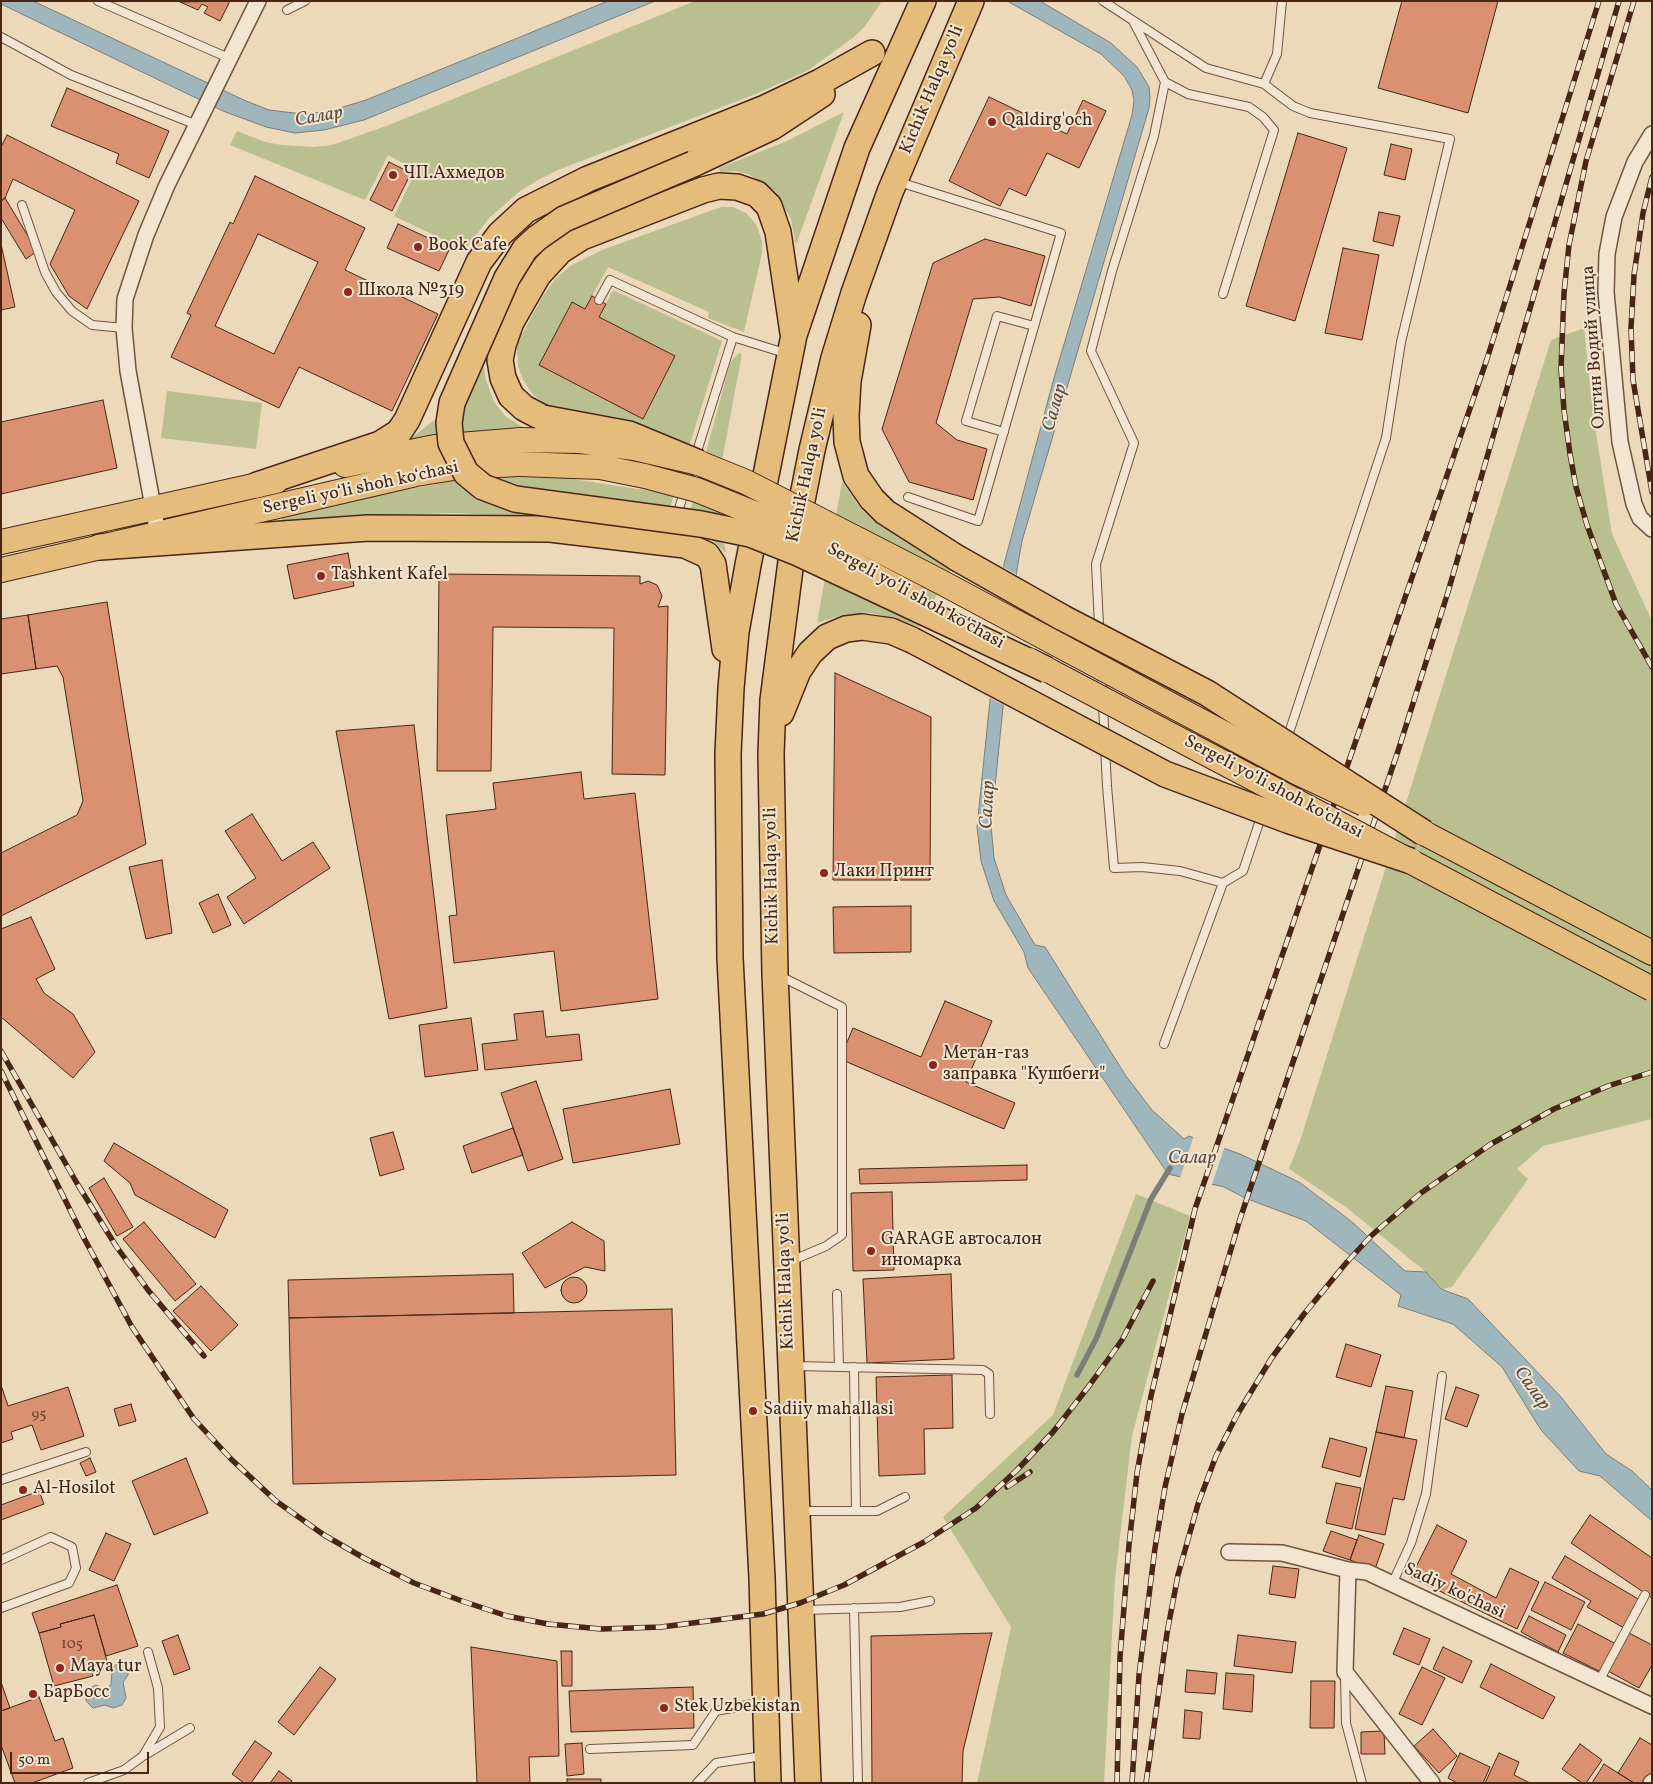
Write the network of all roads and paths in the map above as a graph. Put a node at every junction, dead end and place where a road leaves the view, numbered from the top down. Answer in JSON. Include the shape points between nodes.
{"nodes":[{"id":1,"x":98,"y":1,"type":"edge"},
{"id":2,"x":258,"y":1,"type":"edge"},
{"id":3,"x":305,"y":1,"type":"edge"},
{"id":4,"x":971,"y":1,"type":"edge"},
{"id":5,"x":1103,"y":1,"type":"edge"},
{"id":6,"x":1282,"y":1,"type":"edge"},
{"id":7,"x":920,"y":6,"type":"edge"},
{"id":8,"x":287,"y":10,"type":"dead end"},
{"id":9,"x":1133,"y":21,"type":"junction"},
{"id":10,"x":1,"y":38,"type":"edge"},
{"id":11,"x":872,"y":53,"type":"junction"},
{"id":12,"x":231,"y":58,"type":"junction"},
{"id":13,"x":1164,"y":82,"type":"junction"},
{"id":14,"x":1264,"y":84,"type":"junction"},
{"id":15,"x":197,"y":126,"type":"junction"},
{"id":16,"x":1652,"y":134,"type":"edge"},
{"id":17,"x":894,"y":181,"type":"junction"},
{"id":18,"x":22,"y":205,"type":"dead end"},
{"id":19,"x":877,"y":227,"type":"junction"},
{"id":20,"x":1223,"y":294,"type":"dead end"},
{"id":21,"x":599,"y":300,"type":"dead end"},
{"id":22,"x":1034,"y":326,"type":"junction"},
{"id":23,"x":124,"y":328,"type":"junction"},
{"id":24,"x":733,"y":336,"type":"junction"},
{"id":25,"x":792,"y":345,"type":"junction"},
{"id":26,"x":1004,"y":432,"type":"junction"},
{"id":27,"x":699,"y":463,"type":"junction"},
{"id":28,"x":257,"y":485,"type":"junction"},
{"id":29,"x":908,"y":497,"type":"dead end"},
{"id":30,"x":153,"y":508,"type":"junction"},
{"id":31,"x":1652,"y":529,"type":"edge"},
{"id":32,"x":158,"y":534,"type":"junction"},
{"id":33,"x":666,"y":534,"type":"junction"},
{"id":34,"x":1,"y":542,"type":"edge"},
{"id":35,"x":100,"y":547,"type":"junction"},
{"id":36,"x":1,"y":570,"type":"edge"},
{"id":37,"x":1047,"y":670,"type":"junction"},
{"id":38,"x":731,"y":688,"type":"junction"},
{"id":39,"x":1283,"y":749,"type":"dead end"},
{"id":40,"x":771,"y":754,"type":"junction"},
{"id":41,"x":1280,"y":758,"type":"dead end"},
{"id":42,"x":1277,"y":768,"type":"dead end"},
{"id":43,"x":1274,"y":777,"type":"dead end"},
{"id":44,"x":1268,"y":796,"type":"dead end"},
{"id":45,"x":1265,"y":805,"type":"dead end"},
{"id":46,"x":1424,"y":833,"type":"junction"},
{"id":47,"x":1411,"y":861,"type":"junction"},
{"id":48,"x":1223,"y":883,"type":"junction"},
{"id":49,"x":1652,"y":953,"type":"edge"},
{"id":50,"x":776,"y":974,"type":"junction"},
{"id":51,"x":1652,"y":989,"type":"edge"},
{"id":52,"x":1164,"y":1044,"type":"dead end"},
{"id":53,"x":787,"y":1262,"type":"junction"},
{"id":54,"x":836,"y":1294,"type":"dead end"},
{"id":55,"x":791,"y":1366,"type":"junction"},
{"id":56,"x":839,"y":1366,"type":"junction"},
{"id":57,"x":750,"y":1367,"type":"junction"},
{"id":58,"x":854,"y":1367,"type":"junction"},
{"id":59,"x":1442,"y":1376,"type":"dead end"},
{"id":60,"x":990,"y":1414,"type":"dead end"},
{"id":61,"x":86,"y":1452,"type":"dead end"},
{"id":62,"x":1,"y":1480,"type":"edge"},
{"id":63,"x":905,"y":1498,"type":"dead end"},
{"id":64,"x":796,"y":1511,"type":"junction"},
{"id":65,"x":856,"y":1511,"type":"junction"},
{"id":66,"x":1229,"y":1552,"type":"dead end"},
{"id":67,"x":1,"y":1560,"type":"edge"},
{"id":68,"x":1348,"y":1570,"type":"junction"},
{"id":69,"x":1392,"y":1584,"type":"junction"},
{"id":70,"x":1645,"y":1595,"type":"dead end"},
{"id":71,"x":930,"y":1601,"type":"dead end"},
{"id":72,"x":1,"y":1608,"type":"edge"},
{"id":73,"x":854,"y":1608,"type":"junction"},
{"id":74,"x":800,"y":1610,"type":"junction"},
{"id":75,"x":148,"y":1652,"type":"dead end"},
{"id":76,"x":1345,"y":1672,"type":"junction"},
{"id":77,"x":1599,"y":1681,"type":"junction"},
{"id":78,"x":765,"y":1702,"type":"junction"},
{"id":79,"x":1652,"y":1706,"type":"edge"},
{"id":80,"x":190,"y":1728,"type":"dead end"},
{"id":81,"x":590,"y":1749,"type":"dead end"},
{"id":82,"x":767,"y":1755,"type":"junction"},
{"id":83,"x":143,"y":1756,"type":"junction"},
{"id":84,"x":88,"y":1783,"type":"edge"},
{"id":85,"x":696,"y":1783,"type":"edge"},
{"id":86,"x":768,"y":1783,"type":"edge"},
{"id":87,"x":808,"y":1783,"type":"edge"},
{"id":88,"x":858,"y":1783,"type":"edge"},
{"id":89,"x":1362,"y":1783,"type":"edge"},
{"id":90,"x":1432,"y":1783,"type":"edge"}],
"edges":[{"from":1,"to":12,"type":"lane"},
{"from":2,"to":12,"type":"street"},
{"from":3,"to":8,"type":"lane"},
{"from":4,"to":17,"type":"highway","name":"Kichik Halqa yo'li"},
{"from":5,"to":9,"type":"lane"},
{"from":6,"to":14,"type":"lane","via":[[1277,54]]},
{"from":7,"to":11,"type":"highway"},
{"from":7,"to":25,"type":"highway","via":[[857,148]]},
{"from":9,"to":13,"type":"lane"},
{"from":9,"to":14,"type":"lane","via":[[1206,68]]},
{"from":10,"to":15,"type":"lane","via":[[72,75]]},
{"from":11,"to":28,"type":"highway","via":[[772,105],[588,179],[526,210],[500,234],[479,262],[399,432],[380,444]]},
{"from":11,"to":37,"type":"highway","bridge":true,"via":[[791,116],[693,164],[558,223],[536,238],[515,263],[452,403],[451,443],[466,473],[483,487],[515,499],[701,524],[750,534],[798,553]]},
{"from":12,"to":15,"type":"street"},
{"from":13,"to":20,"type":"lane","via":[[1188,94],[1249,107],[1274,130]]},
{"from":13,"to":48,"type":"lane","via":[[1154,136],[1091,351],[1134,443],[1096,564],[1107,786],[1114,868],[1180,871]]},
{"from":14,"to":39,"type":"lane","via":[[1292,106],[1310,113],[1450,139],[1401,342],[1386,438]]},
{"from":15,"to":23,"type":"street","via":[[167,186],[137,261],[125,298]]},
{"from":16,"to":31,"type":"street","name":"Олтин Водий улица","via":[[1635,162],[1614,217],[1606,292],[1620,442],[1634,504],[1640,518]]},
{"from":17,"to":19,"type":"highway","name":"Kichik Halqa yo'li"},
{"from":17,"to":22,"type":"lane","via":[[1061,234]]},
{"from":18,"to":23,"type":"lane","via":[[45,272],[56,292],[92,325]]},
{"from":19,"to":40,"type":"highway","name":"Kichik Halqa yo'li","via":[[834,358],[812,450],[785,596],[773,700]]},
{"from":19,"to":46,"type":"highway","bridge":true,"via":[[848,381],[846,416],[850,455],[861,484],[878,506],[908,529],[957,558],[1207,693]]},
{"from":21,"to":24,"type":"lane","via":[[610,280]]},
{"from":22,"to":26,"type":"lane"},
{"from":22,"to":26,"type":"lane","via":[[997,316],[966,421]]},
{"from":23,"to":30,"type":"street","via":[[128,371]]},
{"from":24,"to":25,"type":"lane"},
{"from":24,"to":33,"type":"lane"},
{"from":25,"to":27,"type":"highway","bridge":true,"via":[[778,232],[769,206],[757,194],[738,187],[719,186],[703,190],[582,237],[560,251],[538,274],[502,345],[503,378],[511,396],[524,408],[543,418],[629,434]]},
{"from":25,"to":38,"type":"highway","via":[[736,632]]},
{"from":26,"to":29,"type":"lane","via":[[978,521]]},
{"from":27,"to":28,"type":"main road","name":"Sergeli yo‘li shoh ko‘chasi","bridge":true,"via":[[606,444],[555,439],[522,440],[412,450]]},
{"from":27,"to":46,"type":"main road","name":"Sergeli yo‘li shoh ko‘chasi","bridge":true,"via":[[788,503],[1298,773]]},
{"from":28,"to":30,"type":"main road","name":"Sergeli yo‘li shoh ko‘chasi"},
{"from":30,"to":32,"type":"street"},
{"from":30,"to":34,"type":"main road","name":"Sergeli yo‘li shoh ko‘chasi"},
{"from":32,"to":35,"type":"main road","name":"Sergeli yo‘li shoh ko‘chasi"},
{"from":32,"to":37,"type":"main road","name":"Sergeli yo‘li shoh ko‘chasi","bridge":true,"via":[[438,470],[519,464],[577,465],[624,471],[719,498],[766,518],[840,555]]},
{"from":33,"to":35,"type":"highway","via":[[550,529],[368,528]]},
{"from":33,"to":38,"type":"highway","via":[[708,555],[713,564]]},
{"from":35,"to":36,"type":"main road","name":"Sergeli yo‘li shoh ko‘chasi"},
{"from":37,"to":47,"type":"main road","name":"Sergeli yo‘li shoh ko‘chasi","bridge":true},
{"from":38,"to":57,"type":"highway","via":[[728,754],[730,958]]},
{"from":40,"to":47,"type":"highway","bridge":true,"via":[[789,689],[821,641],[846,629],[862,627],[891,631],[1165,774],[1290,821]]},
{"from":40,"to":50,"type":"highway","name":"Kichik Halqa yo'li"},
{"from":41,"to":42,"type":"lane"},
{"from":43,"to":44,"type":"lane"},
{"from":45,"to":48,"type":"lane","via":[[1243,871]]},
{"from":46,"to":49,"type":"main road","name":"Sergeli yo‘li shoh ko‘chasi"},
{"from":47,"to":51,"type":"main road","name":"Sergeli yo‘li shoh ko‘chasi","bridge":true},
{"from":48,"to":52,"type":"lane"},
{"from":50,"to":53,"type":"highway","name":"Kichik Halqa yo'li"},
{"from":50,"to":53,"type":"lane","via":[[842,1007],[842,1235],[826,1246]]},
{"from":53,"to":55,"type":"highway","name":"Kichik Halqa yo'li"},
{"from":54,"to":56,"type":"lane"},
{"from":55,"to":56,"type":"lane"},
{"from":55,"to":57,"type":"highway"},
{"from":55,"to":64,"type":"highway","name":"Kichik Halqa yo'li"},
{"from":56,"to":58,"type":"lane"},
{"from":57,"to":78,"type":"highway"},
{"from":58,"to":60,"type":"lane","via":[[983,1370],[989,1374]]},
{"from":58,"to":65,"type":"lane"},
{"from":59,"to":69,"type":"lane","via":[[1426,1494],[1411,1543]]},
{"from":61,"to":62,"type":"lane"},
{"from":63,"to":65,"type":"lane","via":[[877,1511]]},
{"from":64,"to":65,"type":"lane"},
{"from":64,"to":74,"type":"highway","name":"Kichik Halqa yo'li"},
{"from":66,"to":68,"type":"street","name":"Sadiy ko'chasi","via":[[1282,1553]]},
{"from":67,"to":72,"type":"lane","via":[[51,1537],[72,1547],[76,1568],[69,1583]]},
{"from":68,"to":69,"type":"street","name":"Sadiy ko'chasi","via":[[1367,1572]]},
{"from":68,"to":76,"type":"street"},
{"from":69,"to":77,"type":"street","name":"Sadiy ko'chasi"},
{"from":70,"to":77,"type":"lane"},
{"from":71,"to":73,"type":"lane","via":[[900,1607]]},
{"from":73,"to":74,"type":"lane"},
{"from":73,"to":88,"type":"lane"},
{"from":74,"to":87,"type":"highway","name":"Kichik Halqa yo'li"},
{"from":75,"to":83,"type":"lane","via":[[158,1688],[161,1717],[160,1727]]},
{"from":76,"to":89,"type":"lane","via":[[1346,1723]]},
{"from":76,"to":90,"type":"street"},
{"from":77,"to":79,"type":"street","name":"Sadiy ko'chasi"},
{"from":78,"to":81,"type":"lane","via":[[716,1711],[693,1745]]},
{"from":78,"to":82,"type":"highway"},
{"from":80,"to":83,"type":"lane"},
{"from":82,"to":85,"type":"lane","via":[[716,1763]]},
{"from":82,"to":86,"type":"highway"},
{"from":83,"to":84,"type":"lane","via":[[124,1770]]}]}
